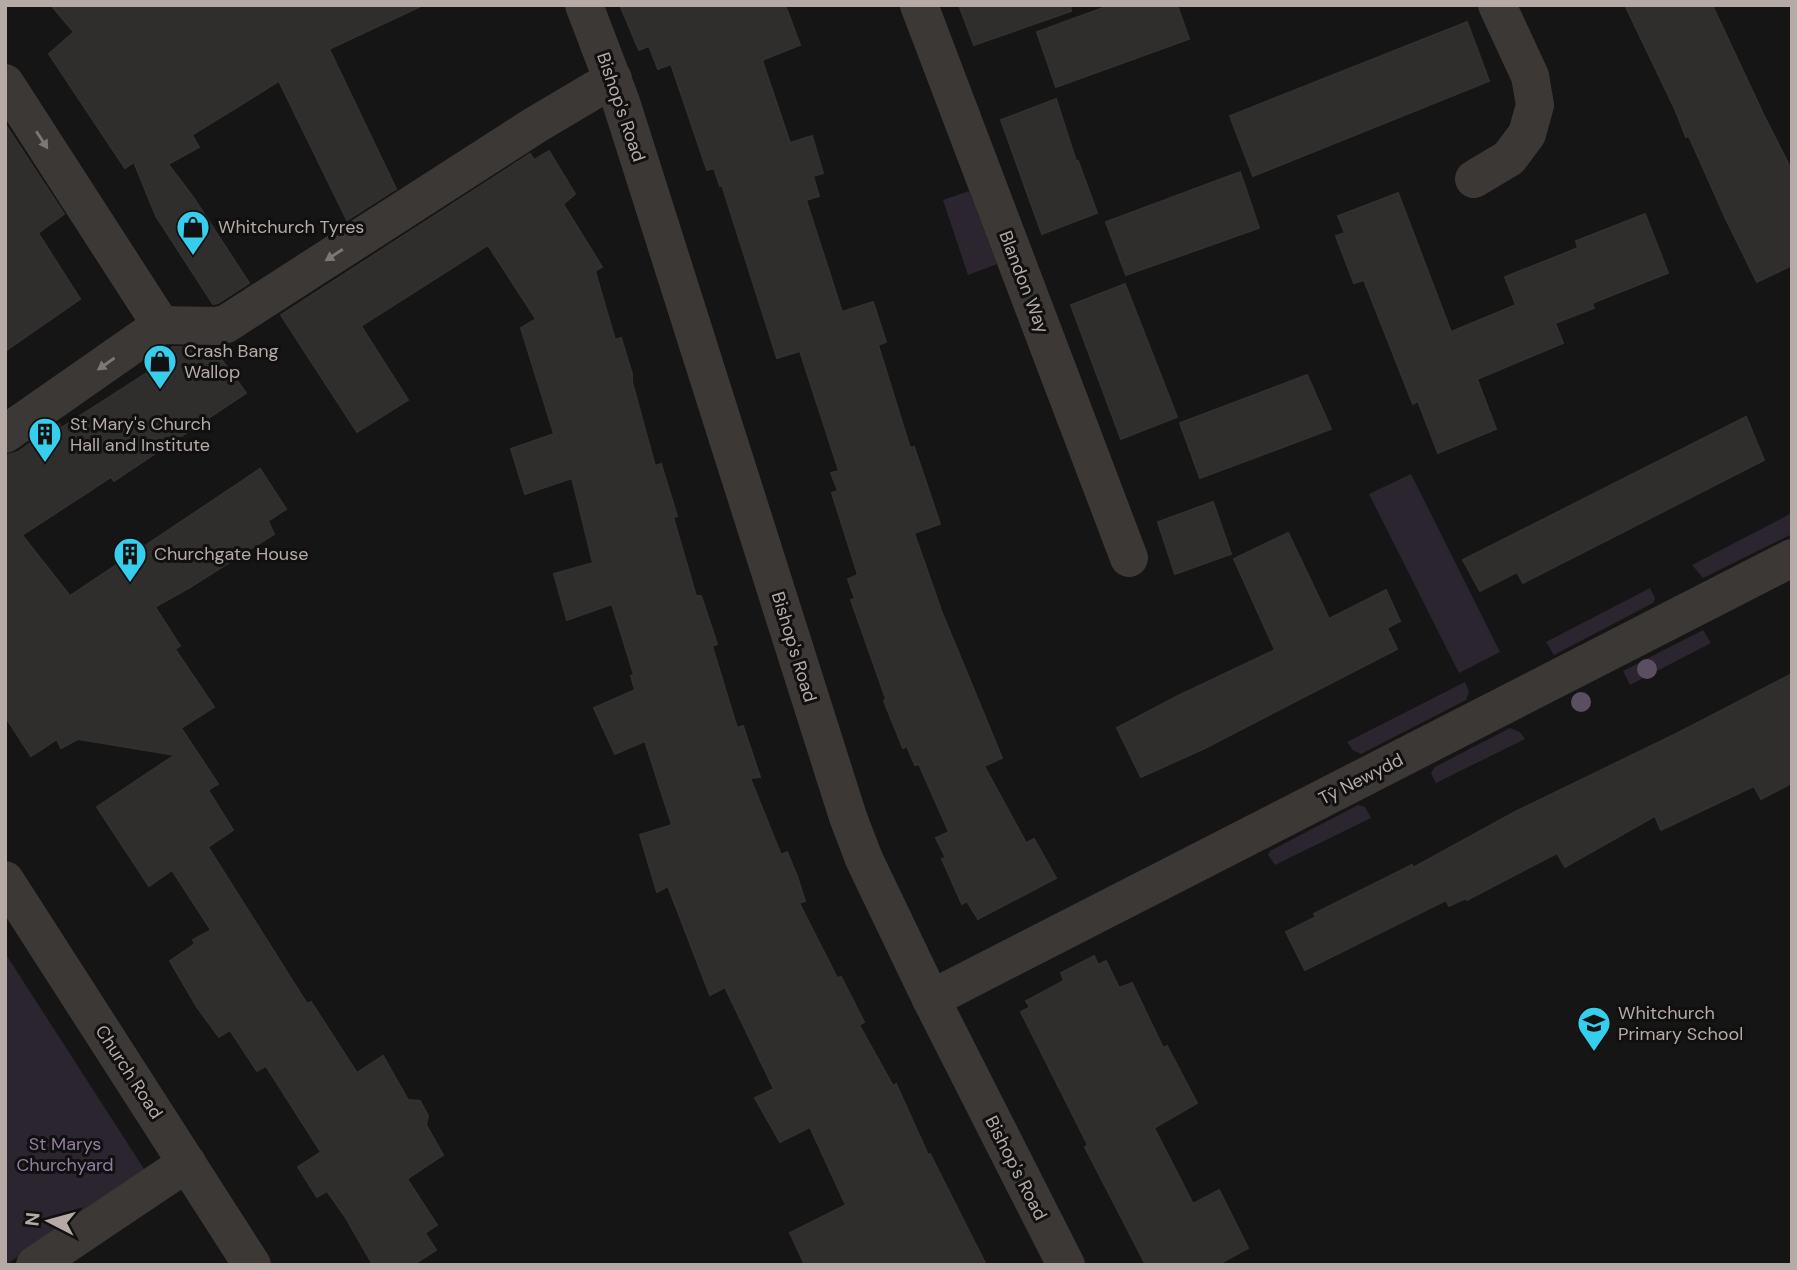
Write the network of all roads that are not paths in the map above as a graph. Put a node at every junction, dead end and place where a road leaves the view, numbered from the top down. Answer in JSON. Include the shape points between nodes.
{"nodes":[{"id":1,"x":584,"y":5,"type":"edge"},
{"id":2,"x":919,"y":5,"type":"edge"},
{"id":3,"x":1497,"y":5,"type":"edge"},
{"id":4,"x":613,"y":79,"type":"junction"},
{"id":5,"x":5,"y":83,"type":"edge"},
{"id":6,"x":1474,"y":178,"type":"dead end"},
{"id":7,"x":162,"y":325,"type":"junction"},
{"id":8,"x":5,"y":434,"type":"edge"},
{"id":9,"x":1129,"y":558,"type":"dead end"},
{"id":10,"x":1792,"y":558,"type":"edge"},
{"id":11,"x":5,"y":880,"type":"edge"},
{"id":12,"x":931,"y":999,"type":"junction"},
{"id":13,"x":187,"y":1163,"type":"junction"},
{"id":14,"x":35,"y":1265,"type":"edge"},
{"id":15,"x":252,"y":1265,"type":"edge"},
{"id":16,"x":1066,"y":1265,"type":"edge"}],
"edges":[{"from":1,"to":4,"type":"street","name":"Bishop's Road"},
{"from":2,"to":9,"type":"street","name":"Blandon Way"},
{"from":3,"to":6,"type":"street","via":[[1530,76],[1535,105],[1527,134],[1509,158]]},
{"from":4,"to":7,"type":"street","one_way":true,"via":[[226,324]]},
{"from":4,"to":12,"type":"street","name":"Bishop's Road","via":[[848,817]]},
{"from":5,"to":7,"type":"street","one_way":true},
{"from":7,"to":8,"type":"street","one_way":true},
{"from":10,"to":12,"type":"street","name":"Tŷ Newydd"},
{"from":11,"to":13,"type":"street","name":"Church Road"},
{"from":12,"to":16,"type":"street","name":"Bishop's Road"},
{"from":13,"to":14,"type":"street"},
{"from":13,"to":15,"type":"street","name":"Church Road"}]}
